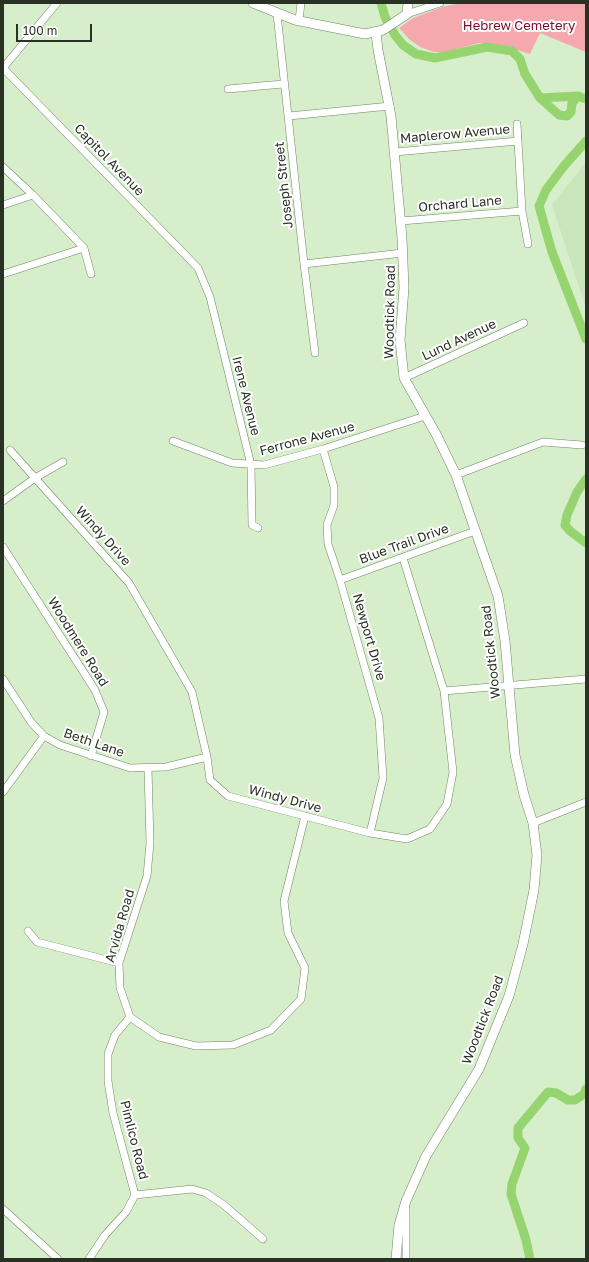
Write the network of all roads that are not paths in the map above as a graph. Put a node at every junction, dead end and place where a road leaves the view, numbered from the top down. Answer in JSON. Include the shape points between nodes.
{"nodes":[{"id":1,"x":57,"y":3,"type":"edge"},
{"id":2,"x":253,"y":3,"type":"edge"},
{"id":3,"x":301,"y":3,"type":"edge"},
{"id":4,"x":408,"y":3,"type":"edge"},
{"id":5,"x":440,"y":3,"type":"edge"},
{"id":6,"x":277,"y":14,"type":"junction"},
{"id":7,"x":407,"y":14,"type":"junction"},
{"id":8,"x":299,"y":20,"type":"junction"},
{"id":9,"x":376,"y":33,"type":"junction"},
{"id":10,"x":3,"y":68,"type":"edge"},
{"id":11,"x":283,"y":84,"type":"junction"},
{"id":12,"x":228,"y":89,"type":"dead end"},
{"id":13,"x":390,"y":106,"type":"junction"},
{"id":14,"x":289,"y":116,"type":"junction"},
{"id":15,"x":517,"y":124,"type":"dead end"},
{"id":16,"x":518,"y":141,"type":"junction"},
{"id":17,"x":395,"y":152,"type":"junction"},
{"id":18,"x":3,"y":167,"type":"edge"},
{"id":19,"x":33,"y":195,"type":"junction"},
{"id":20,"x":3,"y":205,"type":"edge"},
{"id":21,"x":522,"y":211,"type":"junction"},
{"id":22,"x":401,"y":221,"type":"junction"},
{"id":23,"x":528,"y":244,"type":"dead end"},
{"id":24,"x":84,"y":248,"type":"junction"},
{"id":25,"x":403,"y":253,"type":"junction"},
{"id":26,"x":304,"y":264,"type":"junction"},
{"id":27,"x":198,"y":268,"type":"joint"},
{"id":28,"x":3,"y":274,"type":"edge"},
{"id":29,"x":91,"y":274,"type":"dead end"},
{"id":30,"x":524,"y":323,"type":"dead end"},
{"id":31,"x":315,"y":353,"type":"dead end"},
{"id":32,"x":404,"y":378,"type":"junction"},
{"id":33,"x":424,"y":416,"type":"junction"},
{"id":34,"x":173,"y":441,"type":"dead end"},
{"id":35,"x":582,"y":445,"type":"dead end"},
{"id":36,"x":323,"y":449,"type":"junction"},
{"id":37,"x":10,"y":450,"type":"dead end"},
{"id":38,"x":63,"y":462,"type":"dead end"},
{"id":39,"x":251,"y":465,"type":"junction"},
{"id":40,"x":456,"y":475,"type":"junction"},
{"id":41,"x":35,"y":478,"type":"junction"},
{"id":42,"x":3,"y":501,"type":"edge"},
{"id":43,"x":258,"y":528,"type":"dead end"},
{"id":44,"x":476,"y":531,"type":"junction"},
{"id":45,"x":3,"y":547,"type":"edge"},
{"id":46,"x":403,"y":558,"type":"junction"},
{"id":47,"x":340,"y":580,"type":"junction"},
{"id":48,"x":3,"y":679,"type":"edge"},
{"id":49,"x":586,"y":679,"type":"edge"},
{"id":50,"x":509,"y":686,"type":"junction"},
{"id":51,"x":444,"y":691,"type":"junction"},
{"id":52,"x":44,"y":736,"type":"junction"},
{"id":53,"x":91,"y":756,"type":"junction"},
{"id":54,"x":207,"y":757,"type":"junction"},
{"id":55,"x":148,"y":768,"type":"junction"},
{"id":56,"x":3,"y":792,"type":"edge"},
{"id":57,"x":586,"y":802,"type":"edge"},
{"id":58,"x":305,"y":816,"type":"junction"},
{"id":59,"x":533,"y":823,"type":"junction"},
{"id":60,"x":370,"y":833,"type":"junction"},
{"id":61,"x":28,"y":931,"type":"dead end"},
{"id":62,"x":119,"y":963,"type":"junction"},
{"id":63,"x":130,"y":1017,"type":"junction"},
{"id":64,"x":135,"y":1195,"type":"junction"},
{"id":65,"x":406,"y":1201,"type":"junction"},
{"id":66,"x":3,"y":1209,"type":"edge"},
{"id":67,"x":263,"y":1239,"type":"dead end"},
{"id":68,"x":58,"y":1259,"type":"edge"},
{"id":69,"x":89,"y":1259,"type":"edge"},
{"id":70,"x":396,"y":1259,"type":"edge"},
{"id":71,"x":406,"y":1259,"type":"edge"}],
"edges":[{"from":1,"to":10,"type":"street"},
{"from":2,"to":6,"type":"main road"},
{"from":3,"to":8,"type":"street"},
{"from":4,"to":7,"type":"main road"},
{"from":5,"to":7,"type":"street"},
{"from":6,"to":8,"type":"main road"},
{"from":6,"to":11,"type":"street","name":"Joseph Street"},
{"from":7,"to":9,"type":"main road"},
{"from":8,"to":9,"type":"main road","via":[[363,34]]},
{"from":9,"to":13,"type":"main road","name":"Woodtick Road"},
{"from":10,"to":27,"type":"street","name":"Capitol Avenue"},
{"from":11,"to":12,"type":"street"},
{"from":11,"to":14,"type":"street","name":"Joseph Street"},
{"from":13,"to":14,"type":"street"},
{"from":13,"to":17,"type":"main road","name":"Woodtick Road"},
{"from":14,"to":26,"type":"street","name":"Joseph Street"},
{"from":15,"to":16,"type":"street"},
{"from":16,"to":17,"type":"street","name":"Maplerow Avenue"},
{"from":16,"to":21,"type":"street"},
{"from":17,"to":22,"type":"main road","name":"Woodtick Road"},
{"from":18,"to":19,"type":"street"},
{"from":19,"to":20,"type":"street"},
{"from":19,"to":24,"type":"street"},
{"from":21,"to":22,"type":"street","name":"Orchard Lane"},
{"from":21,"to":23,"type":"street"},
{"from":22,"to":25,"type":"main road","name":"Woodtick Road"},
{"from":24,"to":28,"type":"street"},
{"from":24,"to":29,"type":"street"},
{"from":25,"to":26,"type":"street"},
{"from":25,"to":32,"type":"main road","name":"Woodtick Road","via":[[404,288],[400,340]]},
{"from":26,"to":31,"type":"street","name":"Joseph Street"},
{"from":27,"to":39,"type":"street","name":"Irene Avenue","via":[[210,297]]},
{"from":30,"to":32,"type":"street","name":"Lund Avenue"},
{"from":32,"to":33,"type":"main road","name":"Woodtick Road"},
{"from":33,"to":36,"type":"street","name":"Ferrone Avenue"},
{"from":33,"to":40,"type":"main road","name":"Woodtick Road"},
{"from":34,"to":39,"type":"street","name":"Ferrone Avenue","via":[[232,463]]},
{"from":35,"to":40,"type":"street","via":[[543,442]]},
{"from":36,"to":39,"type":"street","name":"Ferrone Avenue","via":[[264,465]]},
{"from":36,"to":47,"type":"street","name":"Newport Drive","via":[[334,487],[334,505],[327,525],[328,544]]},
{"from":37,"to":41,"type":"street","name":"Windy Drive"},
{"from":38,"to":41,"type":"street"},
{"from":39,"to":43,"type":"street","name":"Irene Avenue","via":[[252,525]]},
{"from":40,"to":44,"type":"main road","name":"Woodtick Road"},
{"from":41,"to":42,"type":"street"},
{"from":41,"to":54,"type":"street","name":"Windy Drive","via":[[129,583],[192,692]]},
{"from":44,"to":46,"type":"street","name":"Blue Trail Drive"},
{"from":44,"to":50,"type":"main road","name":"Woodtick Road","via":[[498,596]]},
{"from":45,"to":53,"type":"street","name":"Woodmere Road","via":[[95,690],[104,712]]},
{"from":46,"to":47,"type":"street","name":"Blue Trail Drive"},
{"from":46,"to":51,"type":"street","name":"Windy Drive"},
{"from":47,"to":60,"type":"street","name":"Newport Drive","via":[[379,718],[383,778]]},
{"from":48,"to":52,"type":"street","name":"Beth Lane","via":[[31,722]]},
{"from":49,"to":50,"type":"street"},
{"from":50,"to":51,"type":"street"},
{"from":50,"to":59,"type":"main road","name":"Woodtick Road","via":[[514,755]]},
{"from":51,"to":60,"type":"street","name":"Windy Drive","via":[[453,772],[447,804],[430,829],[407,839]]},
{"from":52,"to":53,"type":"street","name":"Beth Lane","via":[[60,746]]},
{"from":52,"to":56,"type":"street"},
{"from":53,"to":55,"type":"street","name":"Beth Lane","via":[[130,768]]},
{"from":54,"to":55,"type":"street","name":"Beth Lane","via":[[166,767]]},
{"from":54,"to":58,"type":"street","name":"Windy Drive","via":[[210,780],[228,796]]},
{"from":55,"to":62,"type":"street","name":"Arvida Road","via":[[150,843],[147,876]]},
{"from":57,"to":59,"type":"street"},
{"from":58,"to":60,"type":"street","name":"Windy Drive"},
{"from":58,"to":63,"type":"street","via":[[284,901],[288,933],[305,968],[301,999],[271,1030],[233,1045],[196,1046],[159,1037]]},
{"from":59,"to":65,"type":"main road","name":"Woodtick Road","via":[[537,855],[534,890],[509,996],[479,1068],[426,1156]]},
{"from":61,"to":62,"type":"street","via":[[37,942]]},
{"from":62,"to":63,"type":"street","name":"Arvida Road","via":[[120,988]]},
{"from":63,"to":64,"type":"street","name":"Pimlico Road","via":[[115,1035],[108,1054],[108,1082],[113,1113]]},
{"from":64,"to":67,"type":"street","via":[[192,1189],[206,1193]]},
{"from":64,"to":69,"type":"street","name":"Pimlico Road","via":[[126,1212]]},
{"from":65,"to":70,"type":"main road","name":"Woodtick Road","via":[[399,1225]]},
{"from":65,"to":71,"type":"street"},
{"from":66,"to":68,"type":"street"}]}
